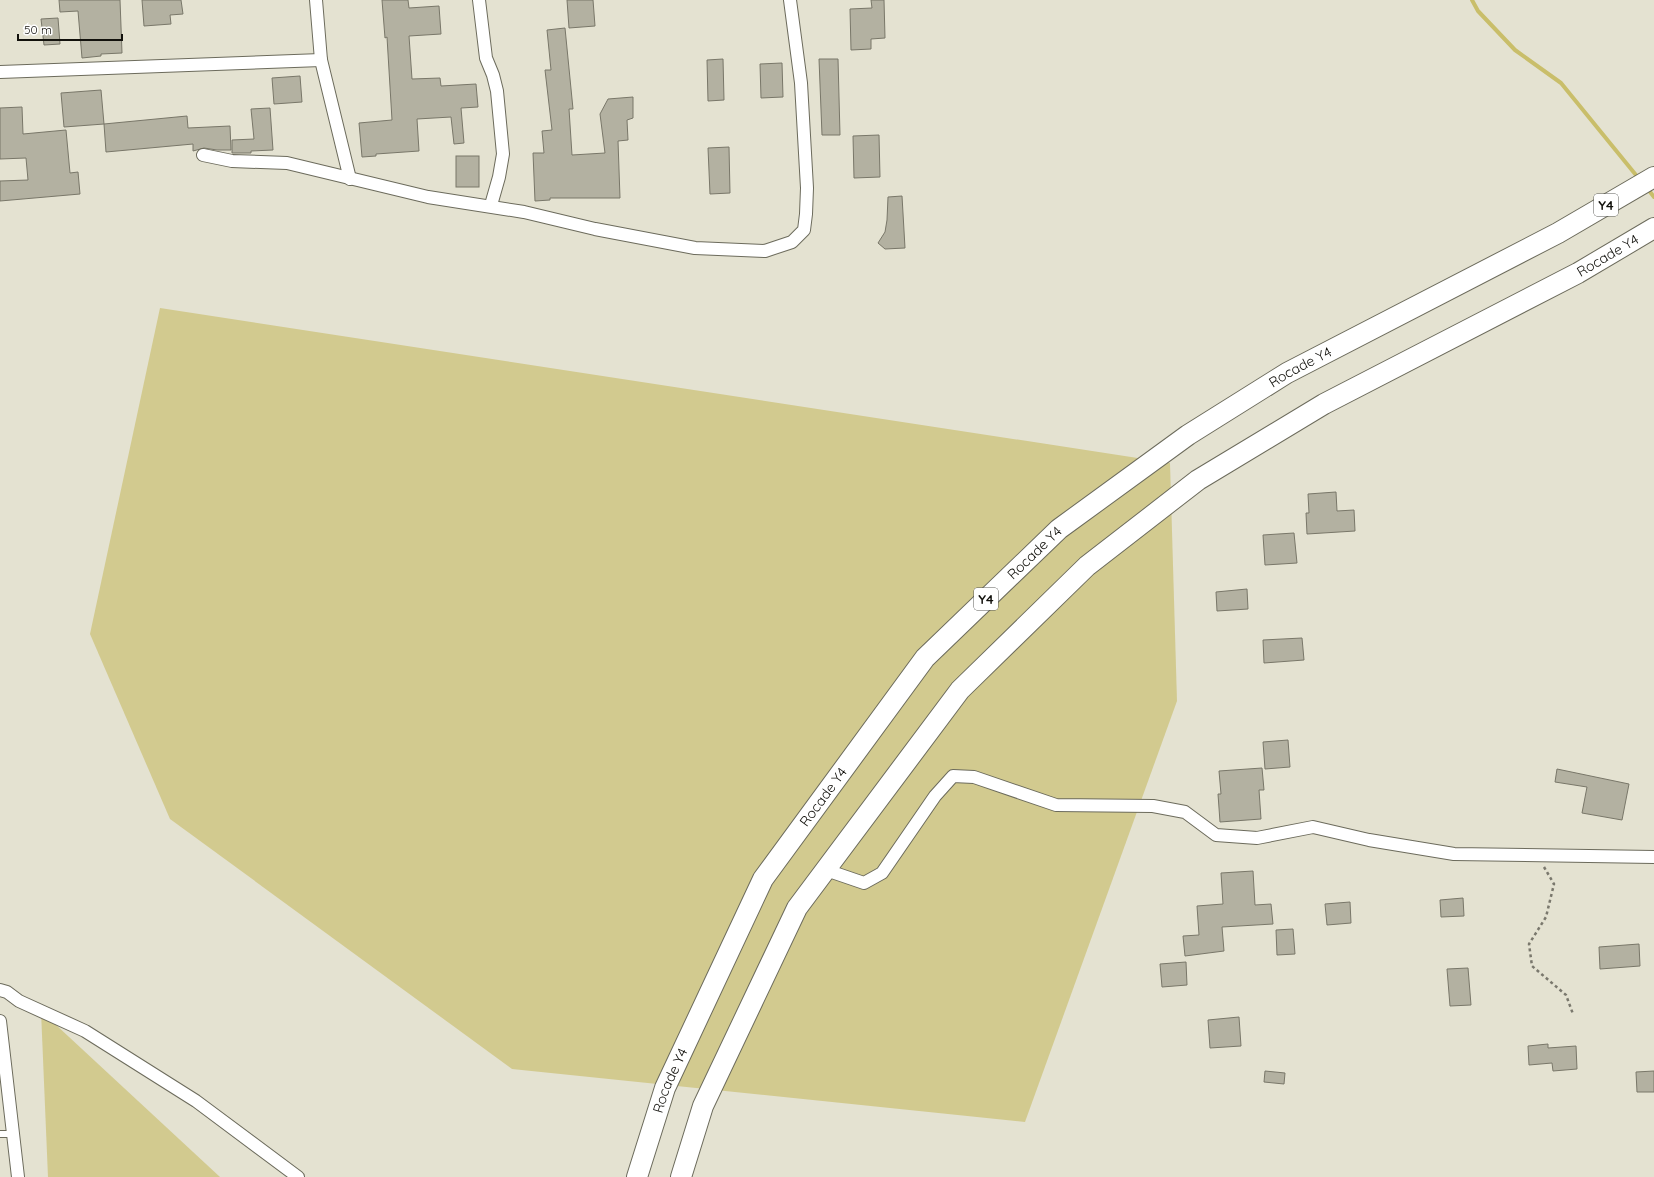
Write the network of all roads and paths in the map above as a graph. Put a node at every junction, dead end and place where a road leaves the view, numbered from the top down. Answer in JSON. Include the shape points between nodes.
{"nodes":[{"id":1,"x":316,"y":0,"type":"edge"},
{"id":2,"x":479,"y":0,"type":"edge"},
{"id":3,"x":790,"y":0,"type":"edge"},
{"id":4,"x":321,"y":60,"type":"junction"},
{"id":5,"x":0,"y":72,"type":"edge"},
{"id":6,"x":204,"y":155,"type":"dead end"},
{"id":7,"x":1654,"y":177,"type":"edge"},
{"id":8,"x":350,"y":179,"type":"junction"},
{"id":9,"x":491,"y":205,"type":"junction"},
{"id":10,"x":1654,"y":228,"type":"edge"},
{"id":11,"x":1538,"y":856,"type":"junction"},
{"id":12,"x":1654,"y":857,"type":"edge"},
{"id":13,"x":826,"y":870,"type":"junction"},
{"id":14,"x":0,"y":990,"type":"edge"},
{"id":15,"x":1573,"y":1014,"type":"dead end"},
{"id":16,"x":0,"y":1021,"type":"edge"},
{"id":17,"x":0,"y":1134,"type":"edge"},
{"id":18,"x":13,"y":1134,"type":"junction"},
{"id":19,"x":18,"y":1177,"type":"edge"},
{"id":20,"x":298,"y":1177,"type":"edge"},
{"id":21,"x":637,"y":1177,"type":"edge"},
{"id":22,"x":681,"y":1177,"type":"edge"}],
"edges":[{"from":1,"to":4,"type":"street"},
{"from":2,"to":9,"type":"street","via":[[486,58],[497,91],[503,154]]},
{"from":3,"to":9,"type":"street","via":[[801,83],[807,188],[804,230],[792,242],[765,251],[695,248],[595,229]]},
{"from":4,"to":5,"type":"street"},
{"from":4,"to":8,"type":"street"},
{"from":6,"to":8,"type":"street","via":[[232,161],[287,163]]},
{"from":7,"to":21,"type":"highway","name":"Rocade Y4","number":"Y4","via":[[1558,233],[1287,373],[1188,435],[1059,529],[925,658],[763,879],[665,1088]]},
{"from":8,"to":9,"type":"street","via":[[428,197]]},
{"from":10,"to":13,"type":"highway","name":"Rocade Y4","via":[[1578,273],[1324,404],[1198,480],[1087,566],[960,690]]},
{"from":11,"to":12,"type":"street"},
{"from":11,"to":13,"type":"street","via":[[1454,854],[1369,840],[1313,827],[1257,838],[1216,834],[1185,812],[1153,806],[1056,804],[974,777],[953,776],[935,796],[882,873],[864,883]]},
{"from":11,"to":15,"type":"path","via":[[1554,884],[1546,917],[1529,944],[1532,966],[1566,995]]},
{"from":13,"to":22,"type":"highway","name":"Rocade Y4","via":[[797,908],[707,1099]]},
{"from":14,"to":20,"type":"street","via":[[41,1012],[85,1031],[196,1101]]},
{"from":16,"to":18,"type":"street"},
{"from":17,"to":18,"type":"lane"},
{"from":18,"to":19,"type":"street"}]}
